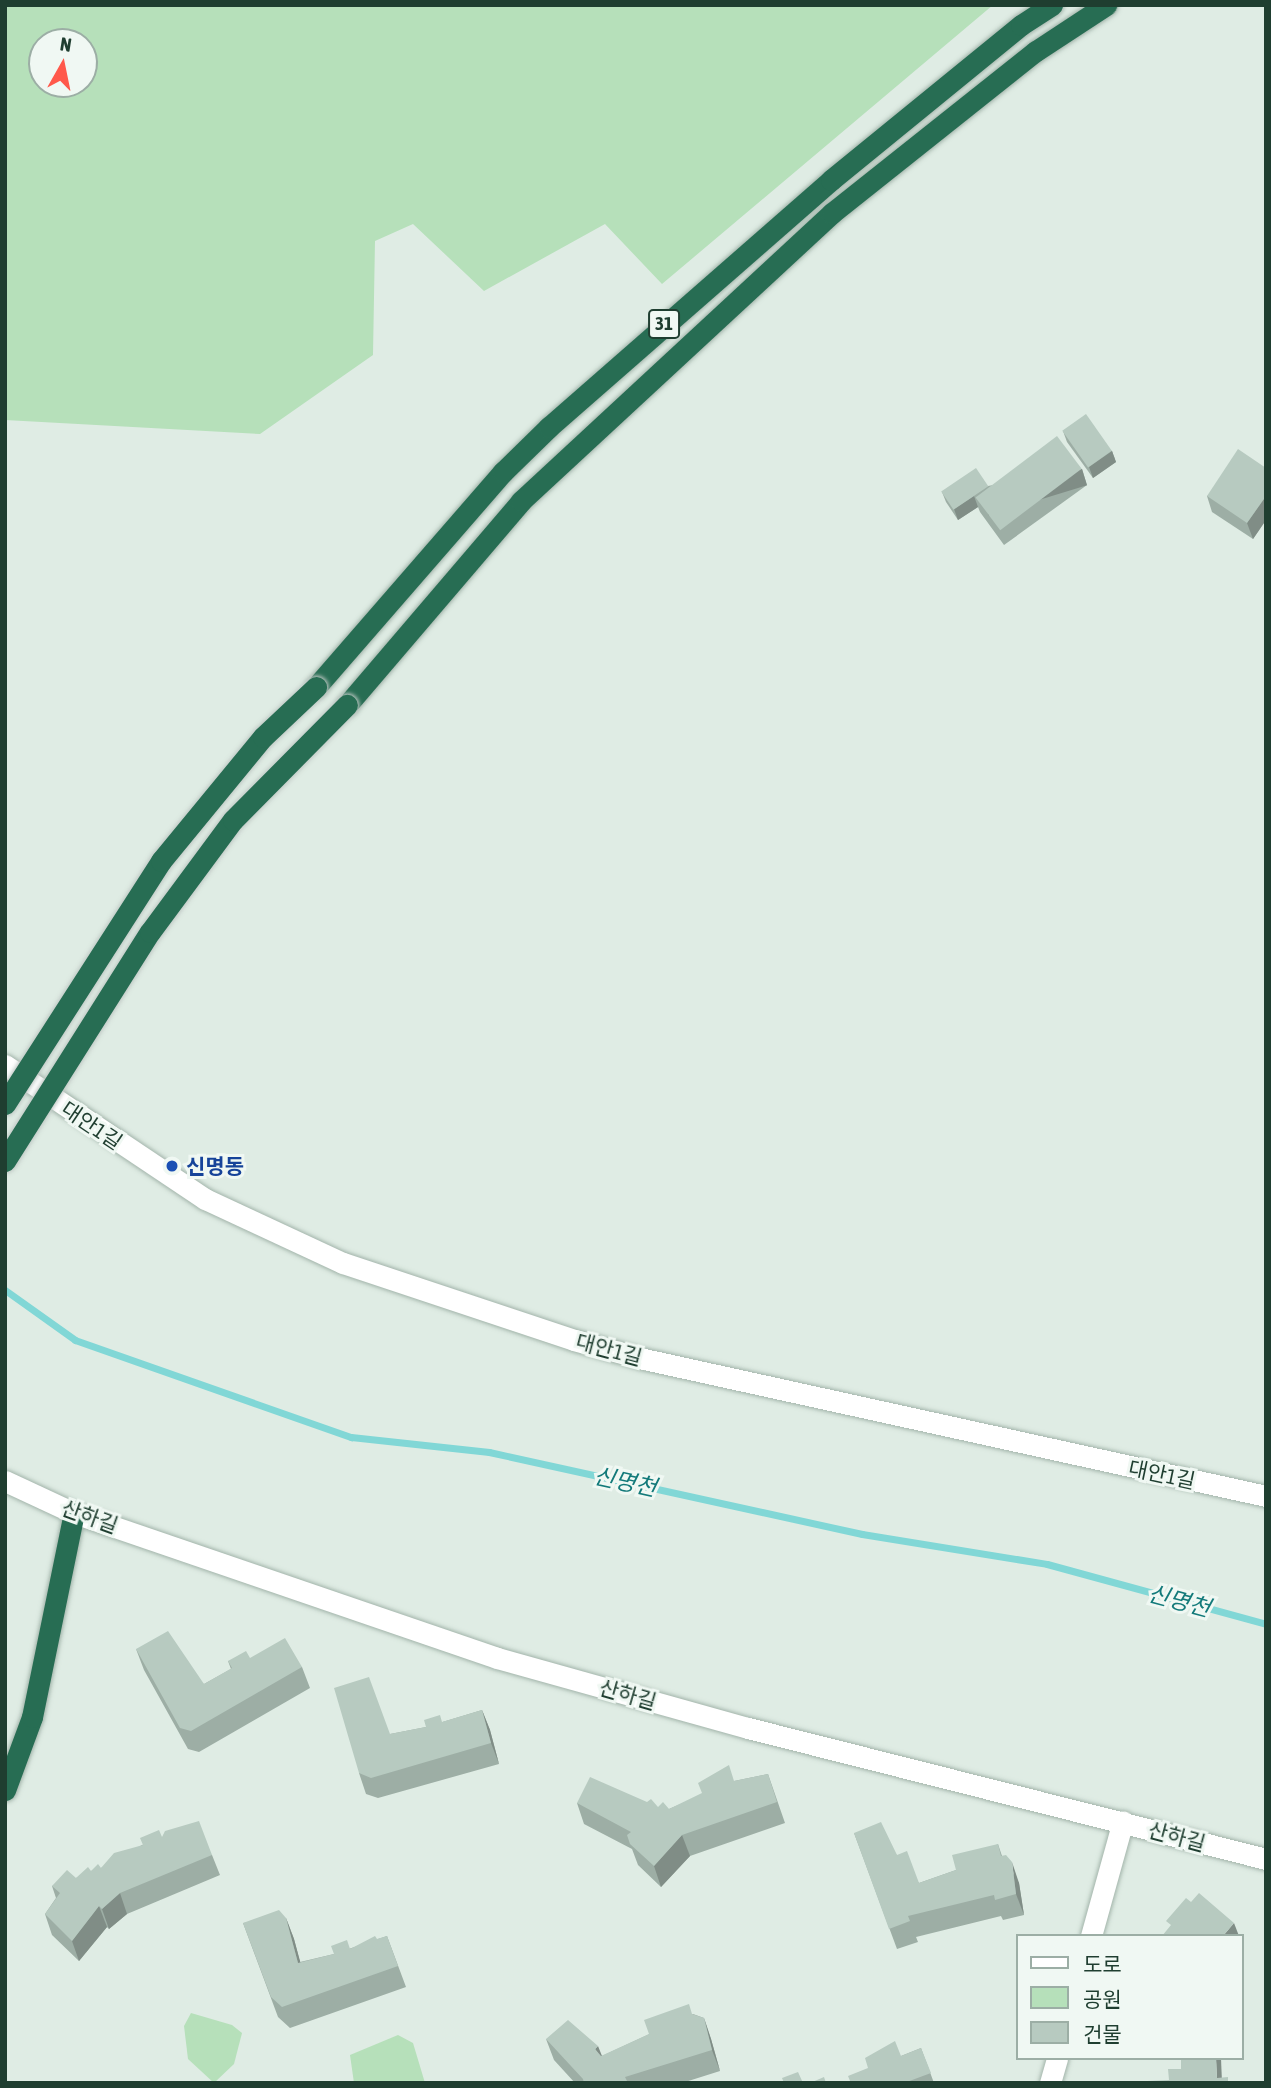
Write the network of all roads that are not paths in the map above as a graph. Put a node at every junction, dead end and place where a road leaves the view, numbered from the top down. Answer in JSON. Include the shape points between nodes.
{"nodes":[{"id":1,"x":1052,"y":5,"type":"edge"},
{"id":2,"x":1106,"y":5,"type":"edge"},
{"id":3,"x":5,"y":1065,"type":"edge"},
{"id":4,"x":5,"y":1104,"type":"edge"},
{"id":5,"x":5,"y":1161,"type":"edge"},
{"id":6,"x":5,"y":1481,"type":"edge"},
{"id":7,"x":1266,"y":1496,"type":"edge"},
{"id":8,"x":74,"y":1513,"type":"junction"},
{"id":9,"x":5,"y":1790,"type":"edge"},
{"id":10,"x":1123,"y":1822,"type":"junction"},
{"id":11,"x":1266,"y":1859,"type":"edge"},
{"id":12,"x":1092,"y":1934,"type":"edge"},
{"id":13,"x":1056,"y":2060,"type":"edge"},
{"id":14,"x":1050,"y":2083,"type":"edge"}],
"edges":[{"from":1,"to":4,"type":"highway","number":"31","bridge":true,"via":[[831,180],[503,472],[316,687],[263,737],[161,861]]},
{"from":2,"to":5,"type":"highway","bridge":true,"via":[[1037,51],[813,230],[521,501],[347,705],[233,820],[150,932]]},
{"from":3,"to":7,"type":"street","name":"대안1길","via":[[205,1199],[343,1263],[644,1359]]},
{"from":6,"to":8,"type":"street","name":"산하길"},
{"from":8,"to":9,"type":"highway","via":[[32,1717]]},
{"from":8,"to":10,"type":"street","name":"산하길","via":[[497,1658],[748,1728]]},
{"from":10,"to":11,"type":"street","name":"산하길"},
{"from":10,"to":12,"type":"street"},
{"from":13,"to":14,"type":"street"}]}
